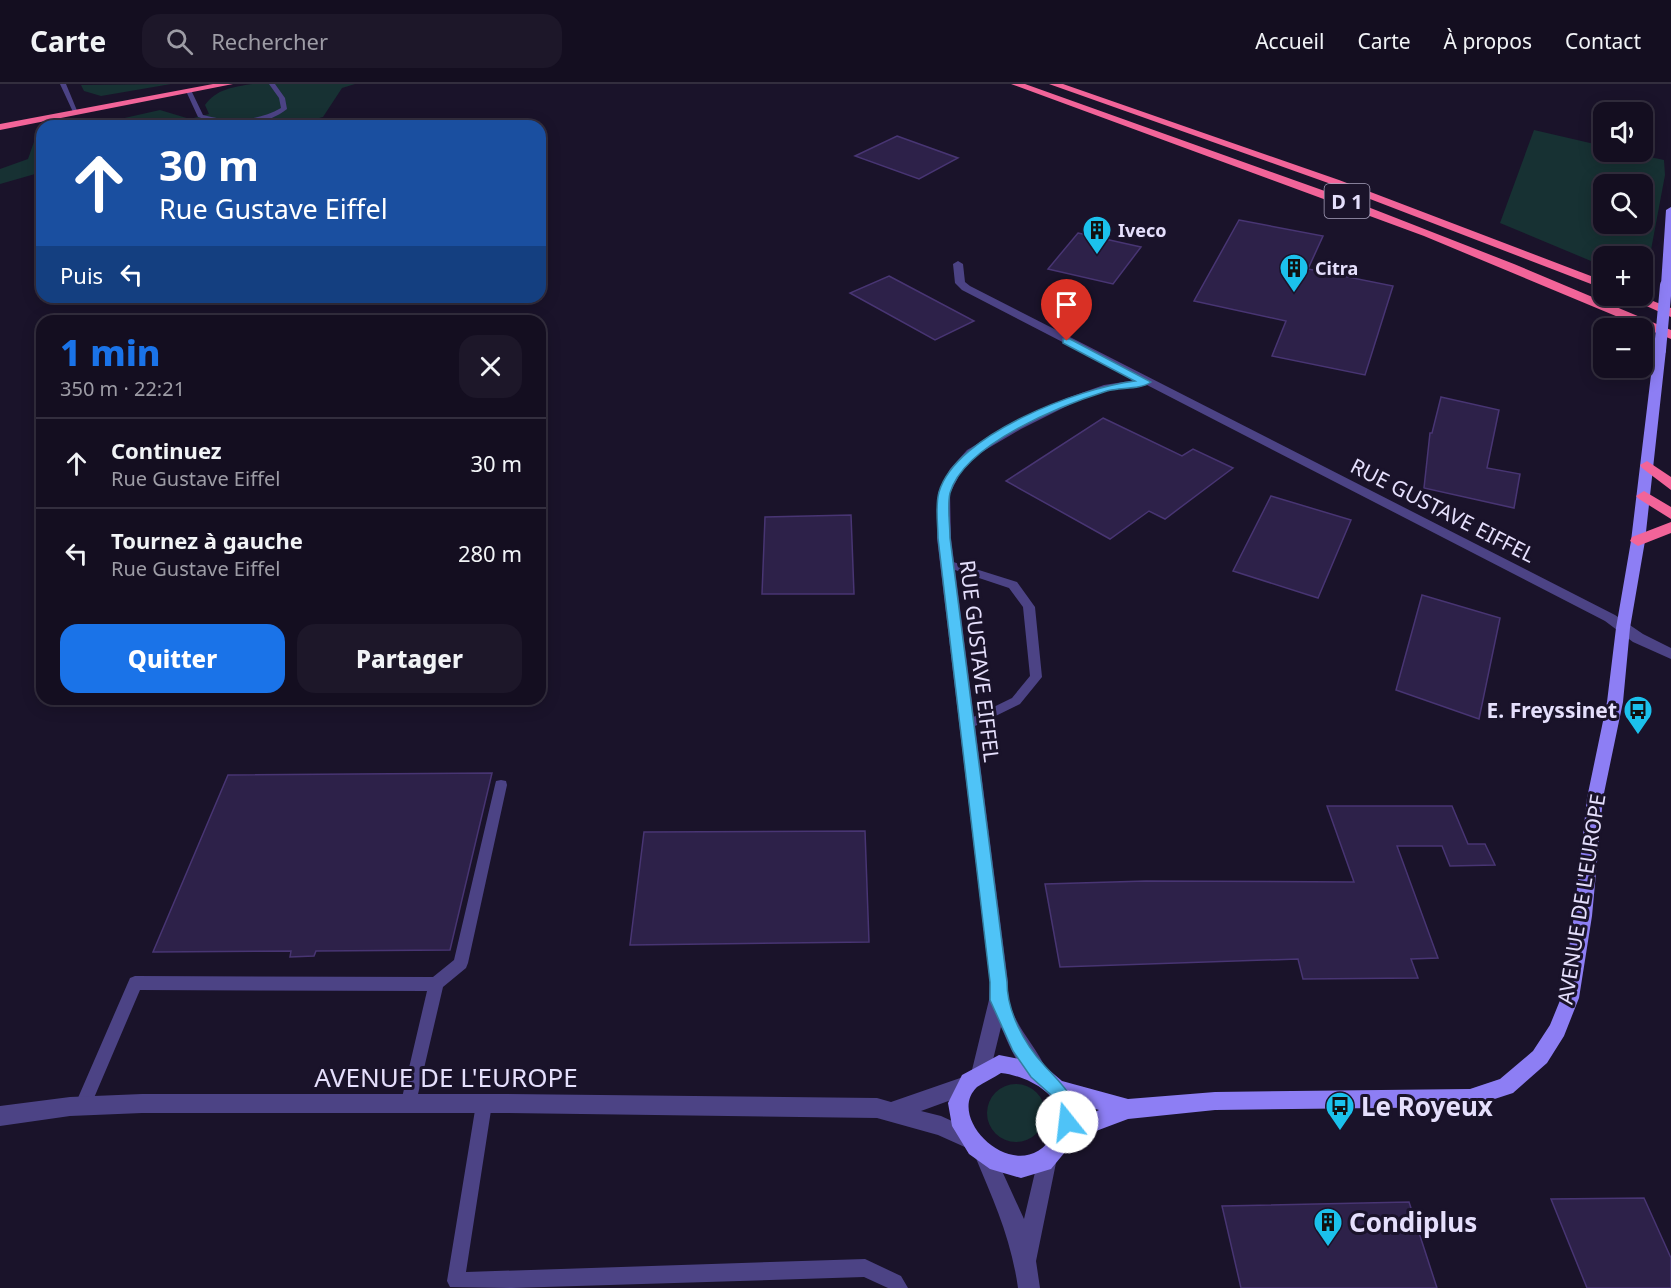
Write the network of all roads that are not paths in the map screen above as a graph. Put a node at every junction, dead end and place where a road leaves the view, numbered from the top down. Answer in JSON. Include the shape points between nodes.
{"nodes":[{"id":1,"x":63,"y":84,"type":"edge"},
{"id":2,"x":198,"y":84,"type":"edge"},
{"id":3,"x":228,"y":84,"type":"edge"},
{"id":4,"x":272,"y":84,"type":"edge"},
{"id":5,"x":1016,"y":84,"type":"edge"},
{"id":6,"x":1054,"y":84,"type":"edge"},
{"id":7,"x":1068,"y":84,"type":"edge"},
{"id":8,"x":189,"y":91,"type":"junction"},
{"id":9,"x":74,"y":109,"type":"junction"},
{"id":10,"x":0,"y":117,"type":"edge"},
{"id":11,"x":213,"y":120,"type":"edge"},
{"id":12,"x":256,"y":120,"type":"edge"},
{"id":13,"x":1174,"y":124,"type":"junction"},
{"id":14,"x":0,"y":127,"type":"edge"},
{"id":15,"x":1671,"y":210,"type":"edge"},
{"id":16,"x":1670,"y":225,"type":"edge"},
{"id":17,"x":1669,"y":243,"type":"edge"},
{"id":18,"x":958,"y":264,"type":"dead end"},
{"id":19,"x":1593,"y":281,"type":"edge"},
{"id":20,"x":1653,"y":306,"type":"edge"},
{"id":21,"x":1671,"y":313,"type":"edge"},
{"id":22,"x":1671,"y":335,"type":"edge"},
{"id":23,"x":1146,"y":382,"type":"junction"},
{"id":24,"x":1647,"y":465,"type":"junction"},
{"id":25,"x":1671,"y":485,"type":"edge"},
{"id":26,"x":1644,"y":494,"type":"junction"},
{"id":27,"x":1671,"y":494,"type":"edge"},
{"id":28,"x":1671,"y":514,"type":"edge"},
{"id":29,"x":1671,"y":527,"type":"edge"},
{"id":30,"x":1638,"y":542,"type":"junction"},
{"id":31,"x":947,"y":564,"type":"junction"},
{"id":32,"x":1623,"y":628,"type":"junction"},
{"id":33,"x":1671,"y":654,"type":"edge"},
{"id":34,"x":967,"y":725,"type":"junction"},
{"id":35,"x":501,"y":785,"type":"dead end"},
{"id":36,"x":436,"y":984,"type":"junction"},
{"id":37,"x":998,"y":1000,"type":"junction"},
{"id":38,"x":982,"y":1070,"type":"junction"},
{"id":39,"x":1037,"y":1071,"type":"junction"},
{"id":40,"x":966,"y":1084,"type":"junction"},
{"id":41,"x":1057,"y":1089,"type":"junction"},
{"id":42,"x":409,"y":1102,"type":"junction"},
{"id":43,"x":484,"y":1104,"type":"junction"},
{"id":44,"x":82,"y":1107,"type":"junction"},
{"id":45,"x":1128,"y":1109,"type":"junction"},
{"id":46,"x":893,"y":1111,"type":"junction"},
{"id":47,"x":0,"y":1116,"type":"edge"},
{"id":48,"x":967,"y":1138,"type":"junction"},
{"id":49,"x":1063,"y":1139,"type":"junction"},
{"id":50,"x":985,"y":1156,"type":"junction"},
{"id":51,"x":1047,"y":1158,"type":"junction"},
{"id":52,"x":1026,"y":1259,"type":"junction"},
{"id":53,"x":899,"y":1288,"type":"edge"},
{"id":54,"x":1029,"y":1288,"type":"edge"}],
"edges":[{"from":1,"to":9,"type":"lane"},
{"from":2,"to":9,"type":"highway"},
{"from":3,"to":8,"type":"highway"},
{"from":4,"to":12,"type":"lane","via":[[284,109]]},
{"from":5,"to":22,"type":"highway","number":"D 1","via":[[1467,247]]},
{"from":6,"to":13,"type":"highway","number":"D 1"},
{"from":7,"to":13,"type":"highway"},
{"from":8,"to":9,"type":"highway"},
{"from":8,"to":11,"type":"lane","via":[[200,116]]},
{"from":9,"to":10,"type":"highway"},
{"from":9,"to":14,"type":"highway"},
{"from":13,"to":19,"type":"highway","number":"D 1"},
{"from":15,"to":16,"type":"street","name":"AVENUE DE L'EUROPE"},
{"from":16,"to":17,"type":"street","name":"AVENUE DE L'EUROPE"},
{"from":17,"to":24,"type":"street","name":"AVENUE DE L'EUROPE","bridge":true},
{"from":18,"to":23,"type":"street","name":"RUE GUSTAVE EIFFEL","via":[[960,283],[966,288]]},
{"from":20,"to":21,"type":"highway"},
{"from":23,"to":31,"type":"street","name":"RUE GUSTAVE EIFFEL","via":[[1108,387],[1071,400],[971,453],[956,469],[944,493]]},
{"from":23,"to":32,"type":"street","name":"RUE GUSTAVE EIFFEL"},
{"from":24,"to":25,"type":"highway"},
{"from":24,"to":26,"type":"street","name":"AVENUE DE L'EUROPE"},
{"from":26,"to":27,"type":"highway","via":[[1657,490]]},
{"from":26,"to":28,"type":"highway"},
{"from":26,"to":30,"type":"street","name":"AVENUE DE L'EUROPE"},
{"from":29,"to":30,"type":"highway"},
{"from":30,"to":32,"type":"street","name":"AVENUE DE L'EUROPE"},
{"from":31,"to":34,"type":"street","name":"RUE GUSTAVE EIFFEL"},
{"from":31,"to":34,"type":"lane","via":[[1013,585],[1029,607],[1036,678],[1016,701]]},
{"from":32,"to":33,"type":"street","name":"RUE GUSTAVE EIFFEL"},
{"from":32,"to":45,"type":"street","name":"AVENUE DE L'EUROPE","via":[[1615,702],[1595,798],[1570,998],[1540,1057],[1506,1086],[1470,1098],[1215,1101]]},
{"from":34,"to":37,"type":"street","name":"RUE GUSTAVE EIFFEL","via":[[999,982]]},
{"from":35,"to":36,"type":"lane","via":[[461,963]]},
{"from":36,"to":42,"type":"lane"},
{"from":36,"to":44,"type":"lane","via":[[135,983]]},
{"from":37,"to":38,"type":"street"},
{"from":37,"to":39,"type":"street","via":[[1019,1045]]},
{"from":38,"to":39,"type":"street","via":[[999,1064],[1018,1064]]},
{"from":38,"to":40,"type":"street"},
{"from":39,"to":41,"type":"street"},
{"from":40,"to":46,"type":"street"},
{"from":40,"to":48,"type":"street","via":[[959,1111]]},
{"from":41,"to":45,"type":"street","name":"AVENUE DE L'EUROPE"},
{"from":41,"to":49,"type":"street","via":[[1065,1105]]},
{"from":42,"to":43,"type":"street","name":"AVENUE DE L'EUROPE"},
{"from":42,"to":44,"type":"street","name":"AVENUE DE L'EUROPE"},
{"from":43,"to":46,"type":"street","name":"AVENUE DE L'EUROPE"},
{"from":43,"to":53,"type":"lane","via":[[456,1281],[865,1268],[895,1282]]},
{"from":44,"to":47,"type":"street","name":"AVENUE DE L'EUROPE"},
{"from":45,"to":49,"type":"street","name":"AVENUE DE L'EUROPE"},
{"from":46,"to":48,"type":"street","name":"AVENUE DE L'EUROPE"},
{"from":48,"to":50,"type":"street"},
{"from":49,"to":51,"type":"street"},
{"from":50,"to":51,"type":"street","via":[[997,1163],[1023,1167]]},
{"from":50,"to":52,"type":"street","via":[[1006,1197]]},
{"from":51,"to":52,"type":"street"},
{"from":52,"to":54,"type":"street"}]}
